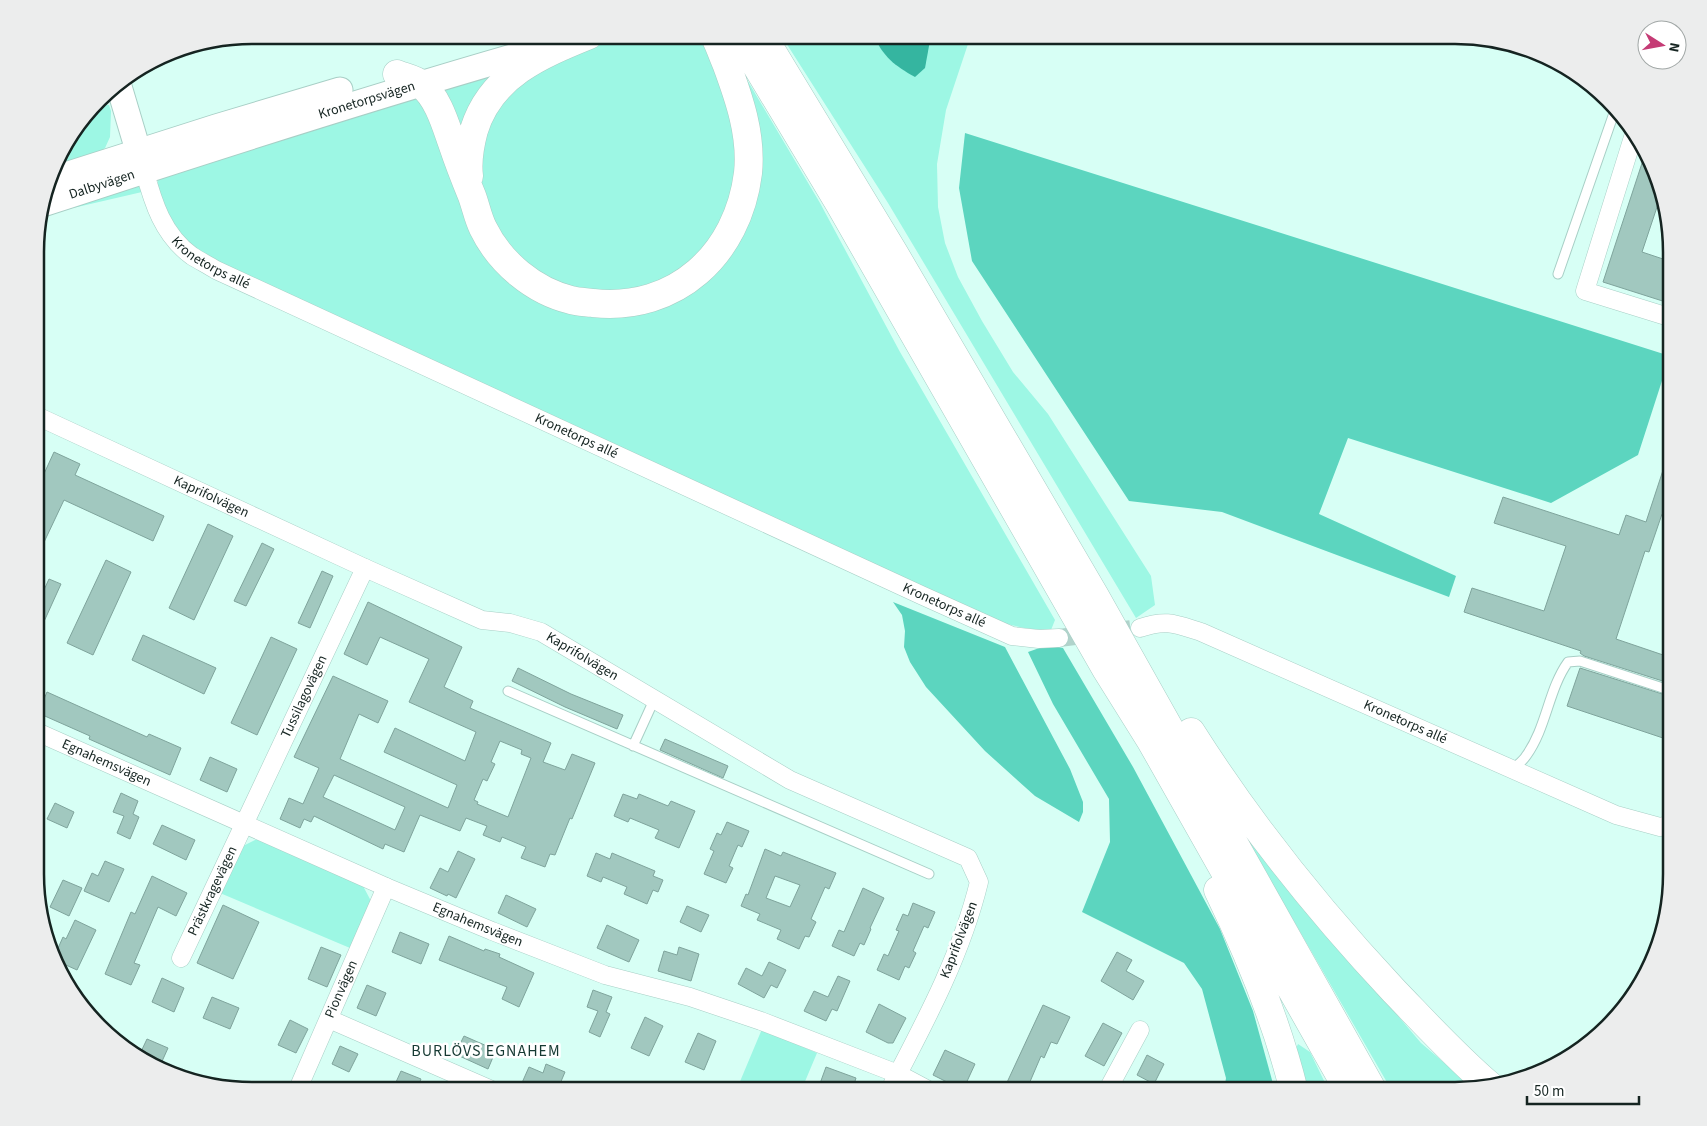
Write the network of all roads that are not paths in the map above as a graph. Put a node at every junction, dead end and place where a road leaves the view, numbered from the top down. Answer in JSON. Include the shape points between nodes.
{"nodes":[{"id":1,"x":504,"y":44,"type":"edge"},
{"id":2,"x":552,"y":44,"type":"edge"},
{"id":3,"x":570,"y":44,"type":"edge"},
{"id":4,"x":718,"y":44,"type":"edge"},
{"id":5,"x":743,"y":44,"type":"edge"},
{"id":6,"x":767,"y":44,"type":"edge"},
{"id":7,"x":408,"y":78,"type":"junction"},
{"id":8,"x":120,"y":91,"type":"edge"},
{"id":9,"x":1613,"y":116,"type":"edge"},
{"id":10,"x":1635,"y":148,"type":"edge"},
{"id":11,"x":142,"y":161,"type":"junction"},
{"id":12,"x":58,"y":178,"type":"edge"},
{"id":13,"x":472,"y":197,"type":"junction"},
{"id":14,"x":50,"y":201,"type":"edge"},
{"id":15,"x":1558,"y":274,"type":"dead end"},
{"id":16,"x":1663,"y":315,"type":"edge"},
{"id":17,"x":44,"y":419,"type":"edge"},
{"id":18,"x":365,"y":568,"type":"junction"},
{"id":19,"x":1095,"y":596,"type":"junction"},
{"id":20,"x":1140,"y":628,"type":"tunnel mouth"},
{"id":21,"x":1059,"y":638,"type":"tunnel mouth"},
{"id":22,"x":1106,"y":668,"type":"junction"},
{"id":23,"x":1663,"y":688,"type":"edge"},
{"id":24,"x":508,"y":691,"type":"dead end"},
{"id":25,"x":654,"y":700,"type":"junction"},
{"id":26,"x":44,"y":735,"type":"edge"},
{"id":27,"x":633,"y":746,"type":"junction"},
{"id":28,"x":1512,"y":770,"type":"junction"},
{"id":29,"x":244,"y":825,"type":"junction"},
{"id":30,"x":1663,"y":826,"type":"edge"},
{"id":31,"x":929,"y":874,"type":"dead end"},
{"id":32,"x":386,"y":887,"type":"junction"},
{"id":33,"x":181,"y":958,"type":"dead end"},
{"id":34,"x":329,"y":1019,"type":"junction"},
{"id":35,"x":1140,"y":1030,"type":"dead end"},
{"id":36,"x":898,"y":1074,"type":"junction"},
{"id":37,"x":1484,"y":1080,"type":"edge"},
{"id":38,"x":301,"y":1082,"type":"edge"},
{"id":39,"x":473,"y":1082,"type":"edge"},
{"id":40,"x":894,"y":1082,"type":"edge"},
{"id":41,"x":913,"y":1082,"type":"edge"},
{"id":42,"x":1112,"y":1082,"type":"edge"},
{"id":43,"x":1292,"y":1082,"type":"edge"},
{"id":44,"x":1344,"y":1082,"type":"edge"},
{"id":45,"x":1367,"y":1082,"type":"edge"}],
"edges":[{"from":1,"to":7,"type":"main road","name":"Kronetorpsvägen"},
{"from":2,"to":7,"type":"main road","name":"Kronetorpsvägen"},
{"from":3,"to":13,"type":"highway","via":[[531,61],[491,95],[478,117],[471,142],[468,164]]},
{"from":4,"to":13,"type":"highway","via":[[742,111],[748,140],[748,172],[742,202],[722,246],[685,283],[658,297],[629,304],[571,300],[540,289],[498,253],[483,228]]},
{"from":5,"to":22,"type":"highway","via":[[844,211]]},
{"from":6,"to":19,"type":"highway"},
{"from":7,"to":11,"type":"main road","name":"Kronetorpsvägen"},
{"from":7,"to":13,"type":"highway","via":[[432,96],[444,119]]},
{"from":8,"to":11,"type":"main road","name":"Dalbyvägen"},
{"from":9,"to":15,"type":"lane"},
{"from":10,"to":16,"type":"street","via":[[1585,291]]},
{"from":11,"to":12,"type":"main road","name":"Dalbyvägen"},
{"from":11,"to":14,"type":"main road","name":"Dalbyvägen"},
{"from":11,"to":21,"type":"street","name":"Kronetorps allé","via":[[163,223],[192,256],[216,270],[1012,636]]},
{"from":17,"to":18,"type":"street","name":"Kaprifolvägen"},
{"from":18,"to":25,"type":"street","name":"Kaprifolvägen","via":[[482,620],[510,623],[541,632]]},
{"from":18,"to":29,"type":"street","name":"Tussilagovägen"},
{"from":19,"to":37,"type":"highway","via":[[1134,645],[1245,813],[1315,903],[1427,1026]]},
{"from":19,"to":45,"type":"highway"},
{"from":20,"to":28,"type":"street","name":"Kronetorps allé","via":[[1157,622],[1174,623],[1201,632]]},
{"from":22,"to":43,"type":"highway","via":[[1151,769],[1202,857],[1231,916]]},
{"from":22,"to":44,"type":"highway","via":[[1151,741]]},
{"from":23,"to":28,"type":"lane","via":[[1580,661],[1568,662],[1560,673],[1540,732],[1526,756]]},
{"from":24,"to":27,"type":"lane"},
{"from":25,"to":27,"type":"lane"},
{"from":25,"to":36,"type":"street","name":"Kaprifolvägen","via":[[790,780],[968,858],[980,882],[972,910],[933,1008]]},
{"from":26,"to":29,"type":"street","name":"Egnahemsvägen"},
{"from":27,"to":31,"type":"lane"},
{"from":28,"to":30,"type":"street","name":"Kronetorps allé","via":[[1616,815]]},
{"from":29,"to":32,"type":"street","name":"Egnahemsvägen"},
{"from":29,"to":33,"type":"street","name":"Prästkragevägen"},
{"from":32,"to":34,"type":"street","name":"Pionvägen"},
{"from":32,"to":36,"type":"street","name":"Egnahemsvägen","via":[[605,975],[690,997]]},
{"from":34,"to":38,"type":"street","name":"Pionvägen"},
{"from":34,"to":39,"type":"street"},
{"from":35,"to":42,"type":"street"},
{"from":36,"to":40,"type":"street","name":"Kaprifolvägen"},
{"from":36,"to":41,"type":"street","name":"Egnahemsvägen"}]}
